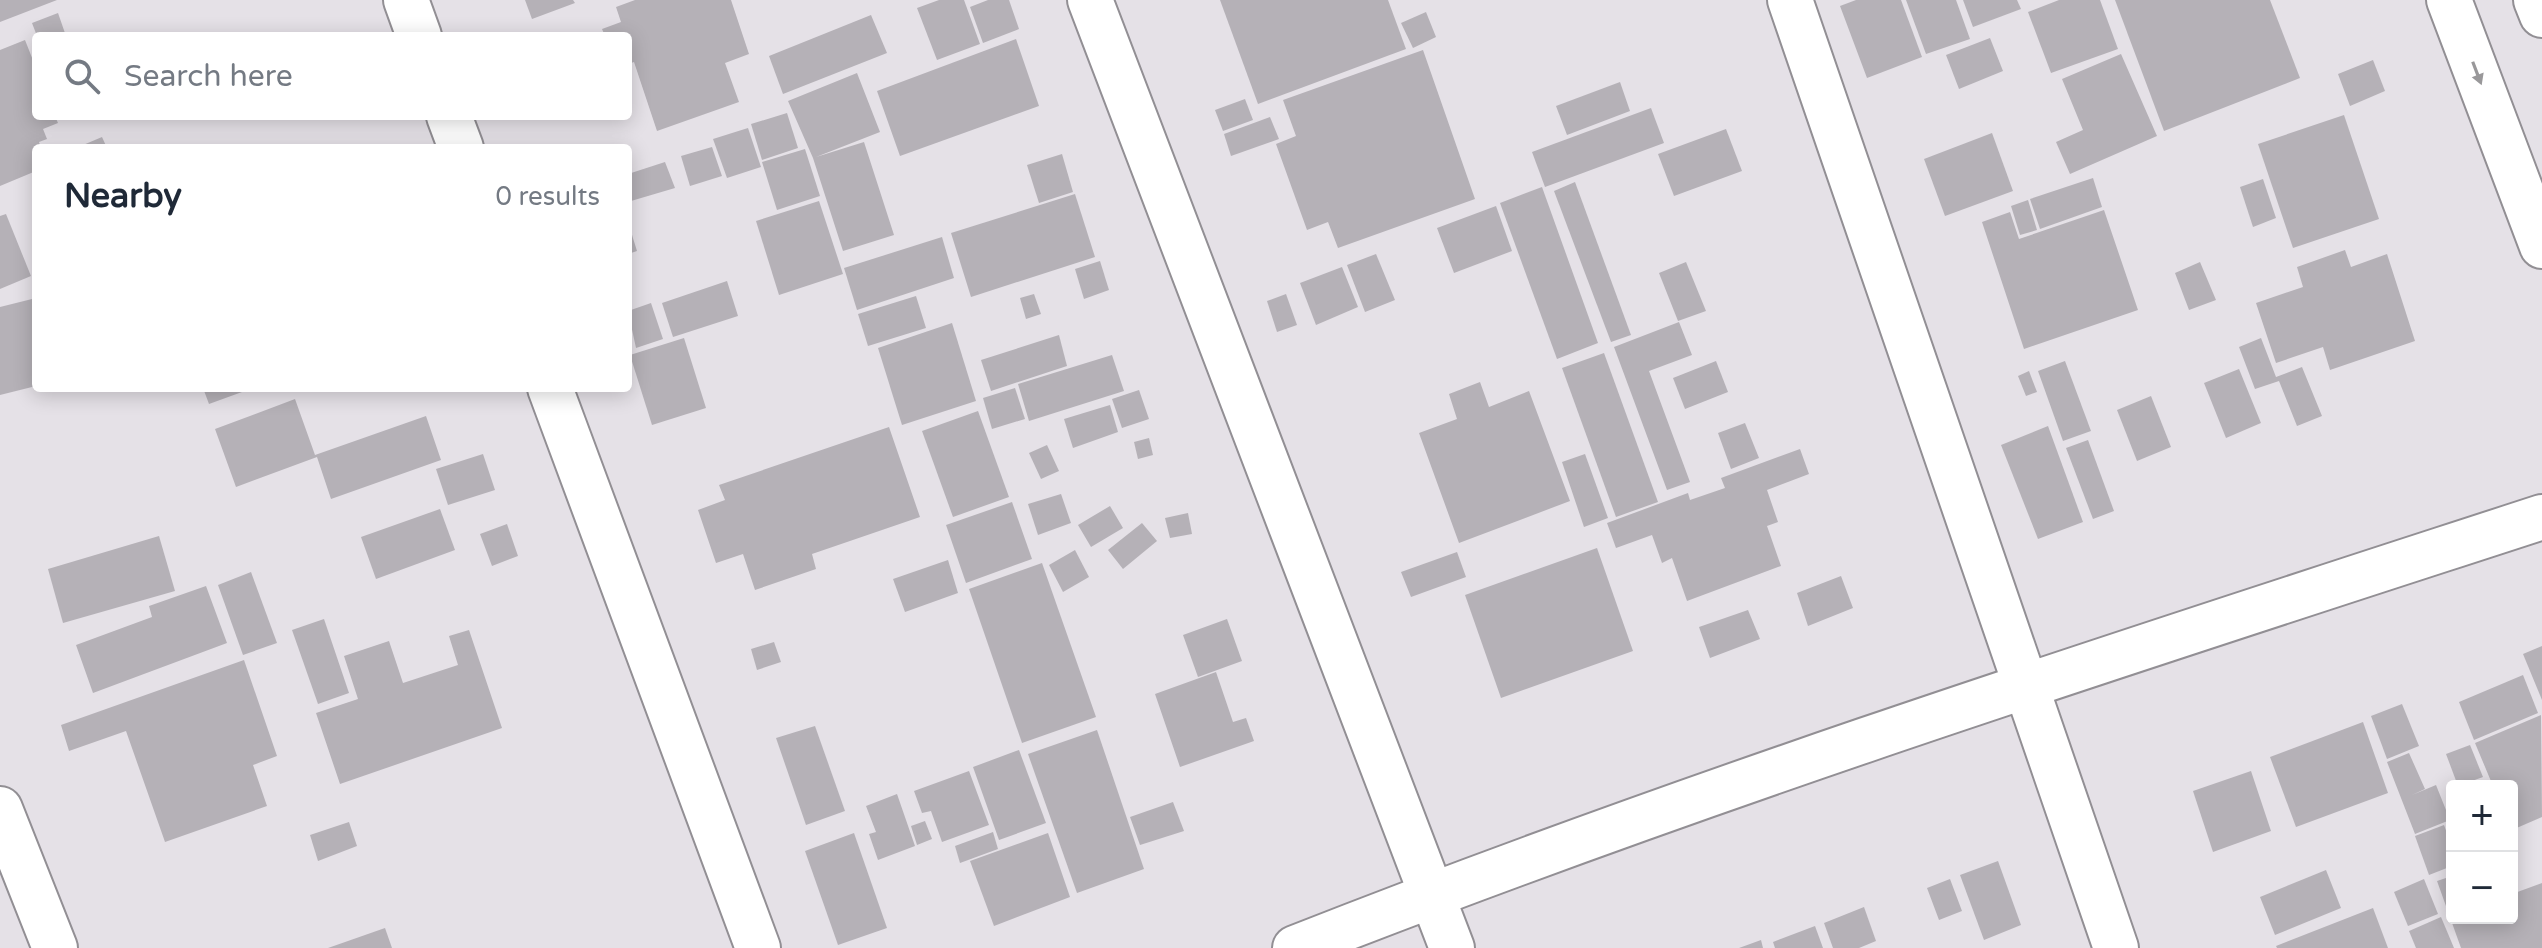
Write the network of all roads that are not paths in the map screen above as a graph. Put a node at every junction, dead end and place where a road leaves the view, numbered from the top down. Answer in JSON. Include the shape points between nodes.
{"nodes":[{"id":1,"x":406,"y":0,"type":"edge"},
{"id":2,"x":1090,"y":0,"type":"edge"},
{"id":3,"x":1790,"y":0,"type":"edge"},
{"id":4,"x":2449,"y":0,"type":"edge"},
{"id":5,"x":2536,"y":0,"type":"edge"},
{"id":6,"x":2542,"y":15,"type":"edge"},
{"id":7,"x":418,"y":32,"type":"edge"},
{"id":8,"x":450,"y":120,"type":"edge"},
{"id":9,"x":460,"y":144,"type":"edge"},
{"id":10,"x":2542,"y":246,"type":"edge"},
{"id":11,"x":551,"y":392,"type":"edge"},
{"id":12,"x":2542,"y":517,"type":"edge"},
{"id":13,"x":2024,"y":686,"type":"junction"},
{"id":14,"x":0,"y":809,"type":"edge"},
{"id":15,"x":1432,"y":894,"type":"junction"},
{"id":16,"x":55,"y":948,"type":"edge"},
{"id":17,"x":758,"y":948,"type":"edge"},
{"id":18,"x":1295,"y":948,"type":"edge"},
{"id":19,"x":1452,"y":948,"type":"edge"},
{"id":20,"x":2116,"y":948,"type":"edge"}],
"edges":[{"from":1,"to":7,"type":"street"},
{"from":2,"to":15,"type":"street"},
{"from":3,"to":13,"type":"street"},
{"from":4,"to":10,"type":"street","one_way":true},
{"from":5,"to":6,"type":"street"},
{"from":8,"to":9,"type":"street"},
{"from":11,"to":17,"type":"street"},
{"from":12,"to":13,"type":"street"},
{"from":13,"to":15,"type":"street"},
{"from":13,"to":20,"type":"street"},
{"from":14,"to":16,"type":"street"},
{"from":15,"to":18,"type":"street"},
{"from":15,"to":19,"type":"street"}]}
